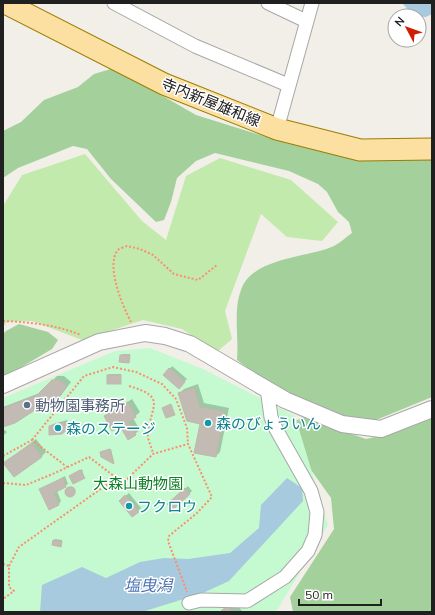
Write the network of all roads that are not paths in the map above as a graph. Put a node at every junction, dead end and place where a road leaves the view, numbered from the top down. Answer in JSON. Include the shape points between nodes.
{"nodes":[{"id":1,"x":5,"y":3,"type":"edge"},
{"id":2,"x":114,"y":3,"type":"edge"},
{"id":3,"x":268,"y":3,"type":"edge"},
{"id":4,"x":312,"y":3,"type":"edge"},
{"id":5,"x":306,"y":21,"type":"junction"},
{"id":6,"x":288,"y":85,"type":"junction"},
{"id":7,"x":277,"y":129,"type":"junction"},
{"id":8,"x":432,"y":149,"type":"edge"},
{"id":9,"x":3,"y":385,"type":"edge"},
{"id":10,"x":267,"y":388,"type":"junction"},
{"id":11,"x":432,"y":409,"type":"edge"},
{"id":12,"x":188,"y":598,"type":"road end"}],
"edges":[{"from":1,"to":7,"type":"main road","name":"寺内新屋雄和線","via":[[164,84]]},
{"from":2,"to":6,"type":"street","via":[[196,46]]},
{"from":3,"to":5,"type":"street"},
{"from":4,"to":5,"type":"street"},
{"from":5,"to":6,"type":"street"},
{"from":6,"to":7,"type":"street"},
{"from":7,"to":8,"type":"main road","name":"寺内新屋雄和線","via":[[360,150]]},
{"from":9,"to":10,"type":"street","via":[[99,342],[146,333],[190,344]]},
{"from":10,"to":11,"type":"street","via":[[285,400],[342,424],[381,429]]},
{"from":10,"to":12,"type":"street","via":[[271,417],[276,429],[311,491],[317,512],[315,535],[308,551],[285,577],[247,602]]}]}
